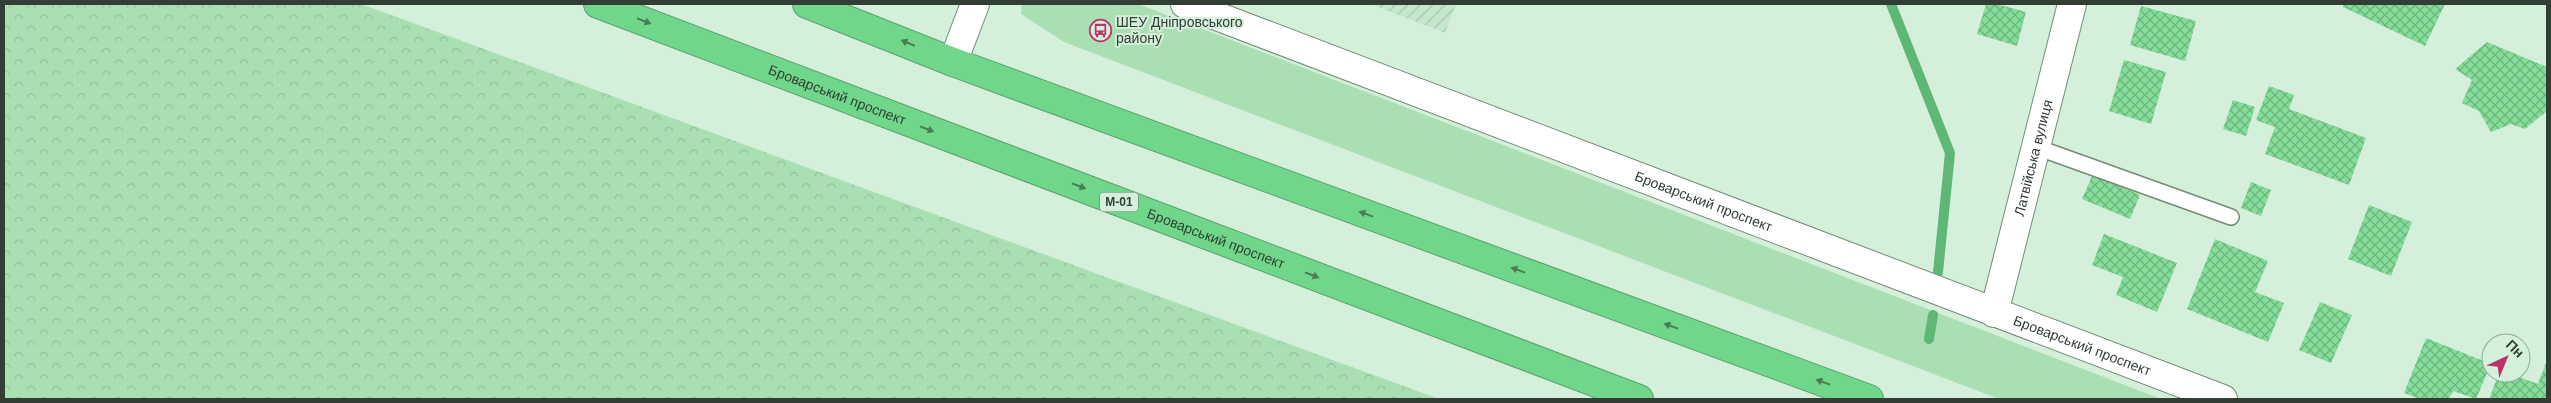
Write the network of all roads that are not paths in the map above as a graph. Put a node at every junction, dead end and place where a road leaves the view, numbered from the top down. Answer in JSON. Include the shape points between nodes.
{"nodes":[{"id":1,"x":598,"y":4,"type":"edge"},
{"id":2,"x":807,"y":4,"type":"edge"},
{"id":3,"x":975,"y":4,"type":"edge"},
{"id":4,"x":1185,"y":4,"type":"edge"},
{"id":5,"x":2072,"y":4,"type":"edge"},
{"id":6,"x":953,"y":62,"type":"junction"},
{"id":7,"x":2036,"y":147,"type":"junction"},
{"id":8,"x":2231,"y":217,"type":"dead end"},
{"id":9,"x":1994,"y":313,"type":"junction"},
{"id":10,"x":1639,"y":399,"type":"edge"},
{"id":11,"x":1869,"y":399,"type":"edge"},
{"id":12,"x":2223,"y":399,"type":"edge"}],
"edges":[{"from":1,"to":10,"type":"highway","name":"Броварський проспект","number":"М-01","one_way":true},
{"from":6,"to":2,"type":"highway","one_way":true},
{"from":3,"to":6,"type":"street"},
{"from":4,"to":9,"type":"street","name":"Броварський проспект"},
{"from":5,"to":7,"type":"street","name":"Латвійська вулиця"},
{"from":11,"to":6,"type":"highway","one_way":true},
{"from":7,"to":8,"type":"lane"},
{"from":7,"to":9,"type":"street","name":"Латвійська вулиця"},
{"from":9,"to":12,"type":"street","name":"Броварський проспект"}]}
